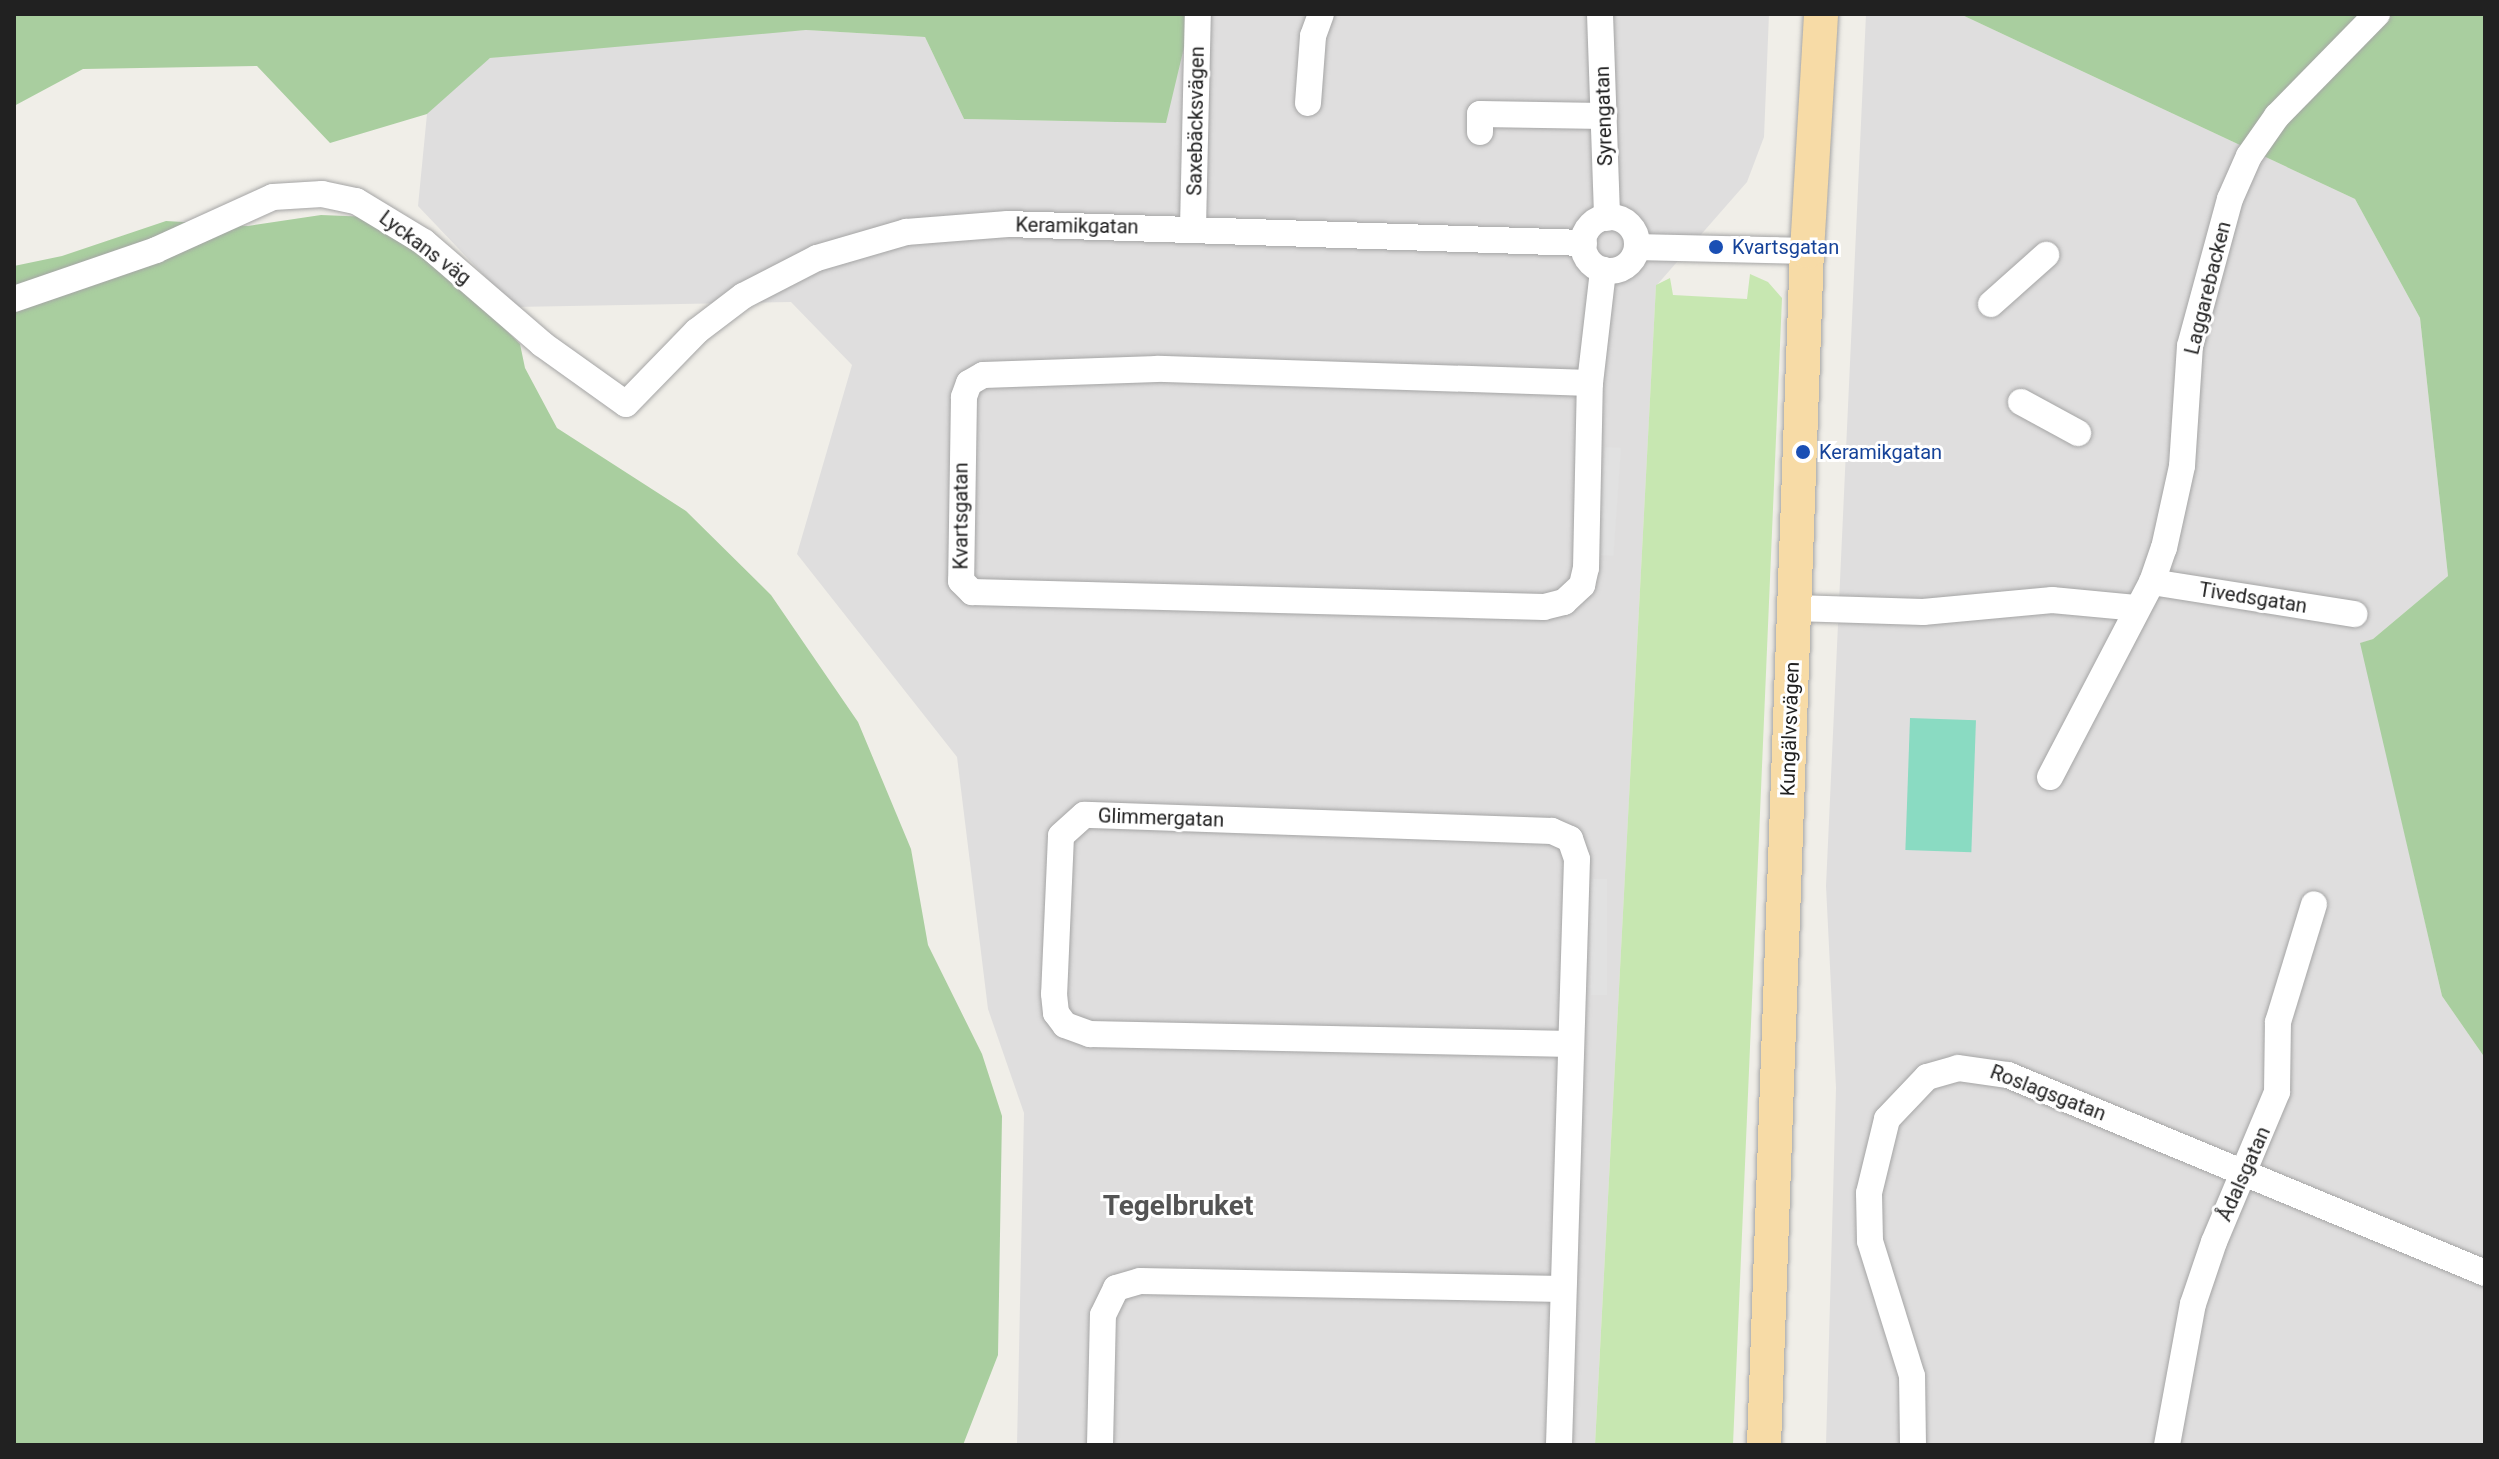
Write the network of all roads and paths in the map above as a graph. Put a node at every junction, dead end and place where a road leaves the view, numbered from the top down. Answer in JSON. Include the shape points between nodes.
{"nodes":[{"id":1,"x":1198,"y":14,"type":"edge"},
{"id":2,"x":1321,"y":14,"type":"edge"},
{"id":3,"x":1600,"y":14,"type":"edge"},
{"id":4,"x":1821,"y":14,"type":"edge"},
{"id":5,"x":2377,"y":14,"type":"edge"},
{"id":6,"x":1308,"y":103,"type":"dead end"},
{"id":7,"x":1604,"y":116,"type":"junction"},
{"id":8,"x":1480,"y":132,"type":"dead end"},
{"id":9,"x":1607,"y":218,"type":"junction"},
{"id":10,"x":1193,"y":227,"type":"junction"},
{"id":11,"x":1584,"y":243,"type":"junction"},
{"id":12,"x":1637,"y":247,"type":"junction"},
{"id":13,"x":1807,"y":251,"type":"junction"},
{"id":14,"x":2046,"y":255,"type":"dead end"},
{"id":15,"x":1603,"y":270,"type":"junction"},
{"id":16,"x":14,"y":299,"type":"edge"},
{"id":17,"x":1991,"y":304,"type":"dead end"},
{"id":18,"x":1590,"y":383,"type":"junction"},
{"id":19,"x":2021,"y":402,"type":"dead end"},
{"id":20,"x":626,"y":404,"type":"joint"},
{"id":21,"x":2078,"y":433,"type":"dead end"},
{"id":22,"x":2152,"y":582,"type":"junction"},
{"id":23,"x":1794,"y":608,"type":"junction"},
{"id":24,"x":2136,"y":608,"type":"junction"},
{"id":25,"x":2354,"y":614,"type":"dead end"},
{"id":26,"x":2050,"y":777,"type":"dead end"},
{"id":27,"x":2314,"y":904,"type":"dead end"},
{"id":28,"x":1571,"y":1044,"type":"junction"},
{"id":29,"x":2246,"y":1172,"type":"junction"},
{"id":30,"x":2485,"y":1273,"type":"edge"},
{"id":31,"x":1563,"y":1289,"type":"junction"},
{"id":32,"x":1100,"y":1445,"type":"edge"},
{"id":33,"x":1559,"y":1445,"type":"edge"},
{"id":34,"x":1764,"y":1445,"type":"edge"},
{"id":35,"x":1913,"y":1445,"type":"edge"},
{"id":36,"x":2167,"y":1445,"type":"edge"}],
"edges":[{"from":1,"to":10,"type":"street","name":"Saxebäcksvägen"},
{"from":2,"to":6,"type":"street","via":[[1313,36]]},
{"from":3,"to":7,"type":"street","name":"Syrengatan"},
{"from":4,"to":13,"type":"main road","name":"Kungälvsvägen"},
{"from":5,"to":22,"type":"street","name":"Laggarebacken","via":[[2277,116],[2249,156],[2230,199],[2190,346],[2182,466]]},
{"from":7,"to":8,"type":"street","via":[[1480,114]]},
{"from":7,"to":9,"type":"street","name":"Syrengatan"},
{"from":9,"to":11,"type":"street","via":[[1590,227]]},
{"from":9,"to":12,"type":"street","via":[[1627,223]]},
{"from":10,"to":11,"type":"street","name":"Keramikgatan"},
{"from":10,"to":20,"type":"street","name":"Keramikgatan","via":[[951,225],[857,242],[743,296],[697,331]]},
{"from":11,"to":15,"type":"street","via":[[1587,258]]},
{"from":12,"to":13,"type":"street"},
{"from":12,"to":15,"type":"street","via":[[1625,267]]},
{"from":13,"to":23,"type":"main road","name":"Kungälvsvägen"},
{"from":14,"to":17,"type":"street"},
{"from":15,"to":18,"type":"street","name":"Kvartsgatan"},
{"from":16,"to":20,"type":"street","name":"Lyckans väg","via":[[156,250],[273,197],[322,194],[356,201],[424,242],[542,344]]},
{"from":18,"to":18,"type":"street","name":"Kvartsgatan","via":[[1586,568],[1582,585],[1564,602],[1544,607],[972,592],[961,581],[964,397],[969,383],[983,375],[1157,369]]},
{"from":19,"to":21,"type":"street"},
{"from":22,"to":24,"type":"street","name":"Laggarebacken"},
{"from":22,"to":25,"type":"street","name":"Tivedsgatan"},
{"from":23,"to":24,"type":"street","via":[[1923,612],[2052,600]]},
{"from":23,"to":34,"type":"main road","name":"Kungälvsvägen"},
{"from":24,"to":26,"type":"street","name":"Laggarebacken"},
{"from":27,"to":29,"type":"street","name":"Ådalsgatan","via":[[2278,1022],[2277,1092]]},
{"from":28,"to":28,"type":"street","name":"Glimmergatan","via":[[1090,1034],[1065,1025],[1056,1013],[1054,994],[1061,836],[1084,815],[1552,831],[1570,839],[1577,859]]},
{"from":28,"to":31,"type":"street","name":"Glimmergatan"},
{"from":29,"to":30,"type":"street","name":"Roslagsgatan"},
{"from":29,"to":35,"type":"street","name":"Roslagsgatan","via":[[1981,1068],[1927,1077],[1887,1119],[1869,1193],[1870,1241],[1912,1376]]},
{"from":29,"to":36,"type":"street","name":"Ådalsgatan","via":[[2193,1304]]},
{"from":31,"to":32,"type":"street","via":[[1140,1281],[1116,1288],[1103,1315]]},
{"from":31,"to":33,"type":"street","name":"Glimmergatan"}]}
